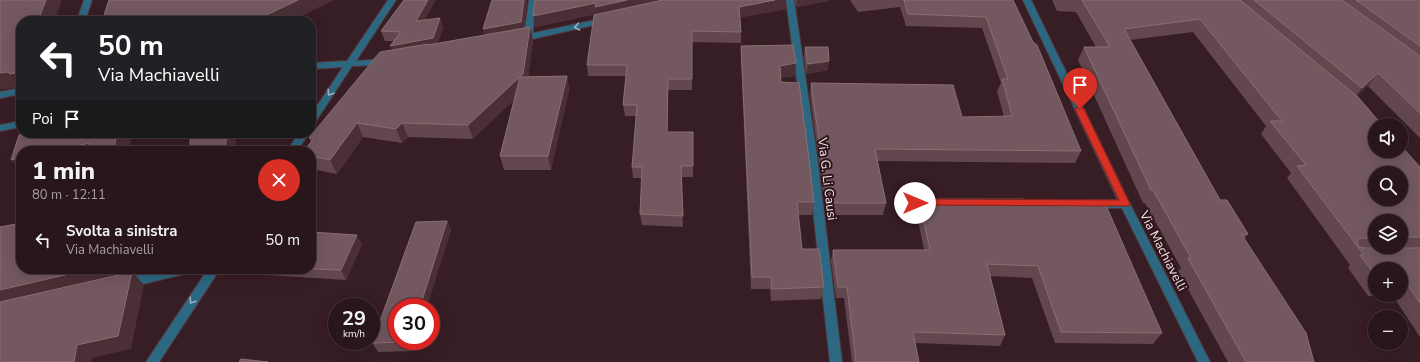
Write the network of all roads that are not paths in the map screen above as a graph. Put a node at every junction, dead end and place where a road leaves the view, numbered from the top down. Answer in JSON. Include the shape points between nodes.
{"nodes":[{"id":1,"x":88,"y":0,"type":"edge"},
{"id":2,"x":392,"y":0,"type":"edge"},
{"id":3,"x":534,"y":0,"type":"edge"},
{"id":4,"x":790,"y":0,"type":"edge"},
{"id":5,"x":1027,"y":0,"type":"edge"},
{"id":6,"x":83,"y":16,"type":"edge"},
{"id":7,"x":612,"y":19,"type":"edge"},
{"id":8,"x":528,"y":37,"type":"junction"},
{"id":9,"x":512,"y":40,"type":"edge"},
{"id":10,"x":389,"y":61,"type":"edge"},
{"id":11,"x":349,"y":63,"type":"junction"},
{"id":12,"x":316,"y":66,"type":"edge"},
{"id":13,"x":16,"y":92,"type":"edge"},
{"id":14,"x":0,"y":95,"type":"edge"},
{"id":15,"x":316,"y":114,"type":"edge"},
{"id":16,"x":16,"y":125,"type":"edge"},
{"id":17,"x":0,"y":128,"type":"edge"},
{"id":18,"x":915,"y":203,"type":"dead end"},
{"id":19,"x":1032,"y":203,"type":"edge"},
{"id":20,"x":1078,"y":204,"type":"edge"},
{"id":21,"x":1125,"y":204,"type":"junction"},
{"id":22,"x":166,"y":274,"type":"edge"},
{"id":23,"x":211,"y":274,"type":"edge"},
{"id":24,"x":112,"y":286,"type":"edge"},
{"id":25,"x":152,"y":362,"type":"edge"},
{"id":26,"x":836,"y":362,"type":"edge"},
{"id":27,"x":1204,"y":362,"type":"edge"}],
"edges":[{"from":1,"to":6,"type":"street"},
{"from":2,"to":11,"type":"street"},
{"from":3,"to":8,"type":"street"},
{"from":4,"to":26,"type":"street","name":"Via G. Li Causi","via":[[812,156]]},
{"from":5,"to":21,"type":"street","name":"Via Machiavelli"},
{"from":7,"to":8,"type":"street","one_way":true},
{"from":8,"to":9,"type":"street"},
{"from":10,"to":11,"type":"street"},
{"from":11,"to":12,"type":"street"},
{"from":11,"to":15,"type":"street","one_way":true},
{"from":13,"to":14,"type":"street"},
{"from":16,"to":17,"type":"street"},
{"from":18,"to":19,"type":"street"},
{"from":20,"to":21,"type":"street"},
{"from":21,"to":27,"type":"street","name":"Via Machiavelli"},
{"from":22,"to":24,"type":"street"},
{"from":23,"to":25,"type":"street","one_way":true}]}
